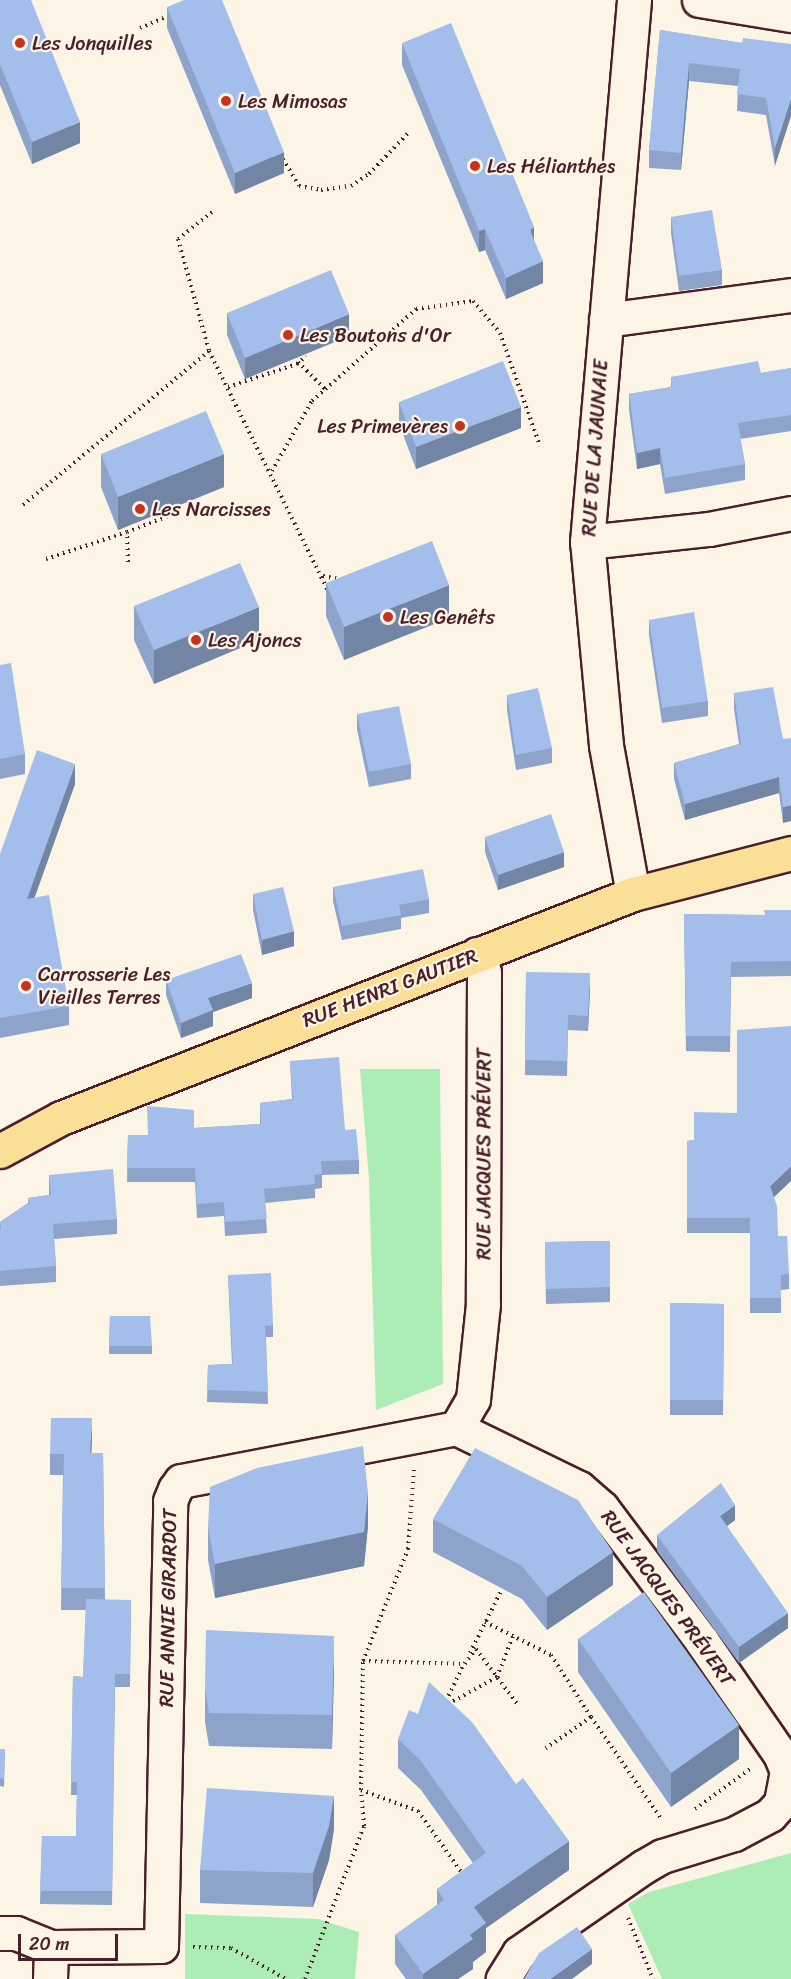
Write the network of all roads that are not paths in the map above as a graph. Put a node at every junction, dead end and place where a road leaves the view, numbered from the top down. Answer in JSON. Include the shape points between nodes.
{"nodes":[{"id":1,"x":634,"y":0,"type":"edge"},
{"id":2,"x":699,"y":0,"type":"edge"},
{"id":3,"x":731,"y":3,"type":"edge"},
{"id":4,"x":791,"y":15,"type":"edge"},
{"id":5,"x":791,"y":295,"type":"edge"},
{"id":6,"x":606,"y":320,"type":"junction"},
{"id":7,"x":791,"y":513,"type":"edge"},
{"id":8,"x":587,"y":542,"type":"junction"},
{"id":9,"x":791,"y":854,"type":"edge"},
{"id":10,"x":633,"y":894,"type":"junction"},
{"id":11,"x":477,"y":954,"type":"junction"},
{"id":12,"x":0,"y":1151,"type":"edge"},
{"id":13,"x":456,"y":1428,"type":"junction"},
{"id":14,"x":0,"y":1933,"type":"edge"},
{"id":15,"x":51,"y":1947,"type":"junction"},
{"id":16,"x":50,"y":1979,"type":"edge"},
{"id":17,"x":503,"y":1979,"type":"edge"}],
"edges":[{"from":1,"to":6,"type":"street","name":"RUE DE LA JAUNAIE"},
{"from":2,"to":3,"type":"street"},
{"from":3,"to":4,"type":"street"},
{"from":5,"to":6,"type":"street"},
{"from":6,"to":8,"type":"street","name":"RUE DE LA JAUNAIE"},
{"from":7,"to":8,"type":"street","via":[[709,529]]},
{"from":8,"to":10,"type":"street","name":"RUE DE LA JAUNAIE","via":[[606,745]]},
{"from":9,"to":10,"type":"main road","name":"RUE HENRI GAUTIER"},
{"from":10,"to":11,"type":"main road","name":"RUE HENRI GAUTIER"},
{"from":11,"to":12,"type":"main road","name":"RUE HENRI GAUTIER","via":[[61,1118]]},
{"from":11,"to":13,"type":"street","name":"RUE JACQUES PRÉVERT","via":[[484,972],[483,1304],[473,1399]]},
{"from":13,"to":15,"type":"street","name":"RUE ANNIE GIRARDOT","via":[[181,1482],[175,1489],[170,1501],[161,1946]]},
{"from":13,"to":17,"type":"street","name":"RUE JACQUES PRÉVERT","via":[[579,1488],[602,1508],[747,1706],[787,1771],[781,1803],[770,1815],[734,1834],[662,1857],[519,1953]]},
{"from":14,"to":15,"type":"street","via":[[16,1933]]},
{"from":15,"to":16,"type":"street"}]}
